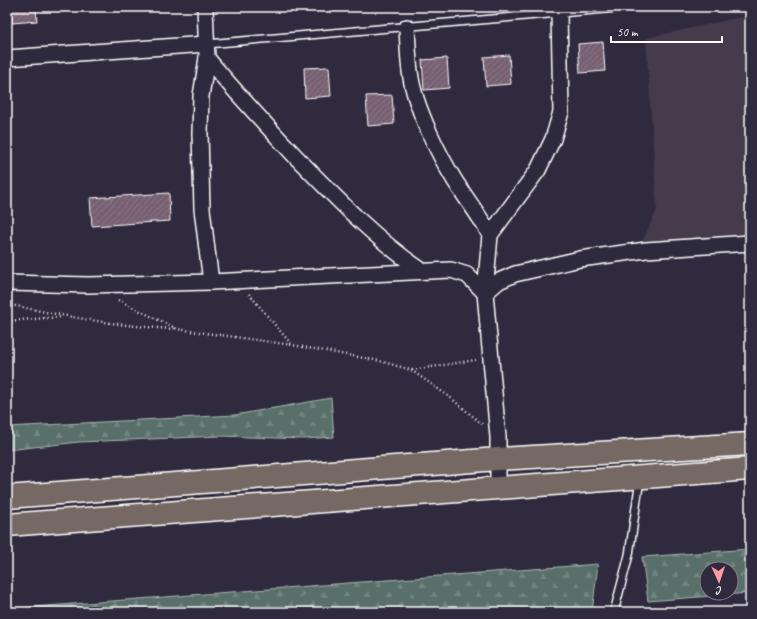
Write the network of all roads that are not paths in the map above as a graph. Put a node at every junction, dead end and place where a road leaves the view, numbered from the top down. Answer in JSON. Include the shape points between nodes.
{"nodes":[{"id":1,"x":205,"y":7,"type":"edge"},
{"id":2,"x":629,"y":7,"type":"edge"},
{"id":3,"x":559,"y":13,"type":"junction"},
{"id":4,"x":407,"y":27,"type":"junction"},
{"id":5,"x":207,"y":51,"type":"junction"},
{"id":6,"x":7,"y":58,"type":"edge"},
{"id":7,"x":490,"y":235,"type":"junction"},
{"id":8,"x":750,"y":243,"type":"edge"},
{"id":9,"x":422,"y":270,"type":"junction"},
{"id":10,"x":211,"y":282,"type":"junction"},
{"id":11,"x":7,"y":284,"type":"edge"},
{"id":12,"x":485,"y":293,"type":"junction"},
{"id":13,"x":750,"y":444,"type":"edge"},
{"id":14,"x":498,"y":459,"type":"junction"},
{"id":15,"x":750,"y":469,"type":"edge"},
{"id":16,"x":641,"y":477,"type":"junction"},
{"id":17,"x":498,"y":487,"type":"junction"},
{"id":18,"x":7,"y":497,"type":"edge"},
{"id":19,"x":7,"y":525,"type":"edge"},
{"id":20,"x":614,"y":612,"type":"edge"}],
"edges":[{"from":1,"to":5,"type":"street"},
{"from":2,"to":3,"type":"lane"},
{"from":3,"to":4,"type":"lane"},
{"from":3,"to":7,"type":"street","via":[[561,112],[553,139],[538,170]]},
{"from":4,"to":5,"type":"lane"},
{"from":4,"to":7,"type":"street","via":[[411,78],[425,120],[455,181],[482,218]]},
{"from":5,"to":6,"type":"street"},
{"from":5,"to":9,"type":"street","via":[[235,92],[324,187],[396,254]]},
{"from":5,"to":10,"type":"street","via":[[201,96],[200,133],[202,209]]},
{"from":7,"to":12,"type":"street"},
{"from":8,"to":12,"type":"street","via":[[646,250],[580,259],[515,274],[499,281]]},
{"from":9,"to":10,"type":"street"},
{"from":9,"to":12,"type":"street","via":[[451,270],[467,275]]},
{"from":10,"to":11,"type":"street"},
{"from":12,"to":14,"type":"street"},
{"from":13,"to":14,"type":"highway"},
{"from":14,"to":17,"type":"street"},
{"from":14,"to":18,"type":"highway"},
{"from":15,"to":16,"type":"highway"},
{"from":16,"to":17,"type":"highway"},
{"from":16,"to":20,"type":"lane","via":[[629,555]]},
{"from":17,"to":19,"type":"highway"}]}
